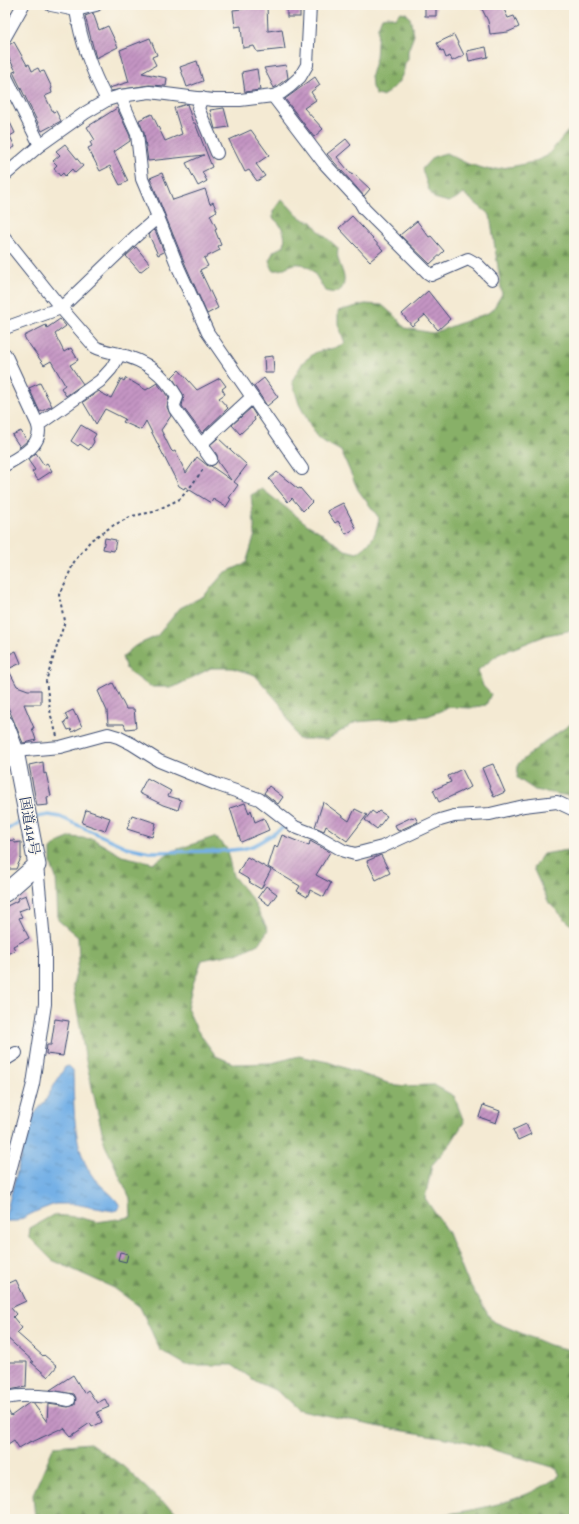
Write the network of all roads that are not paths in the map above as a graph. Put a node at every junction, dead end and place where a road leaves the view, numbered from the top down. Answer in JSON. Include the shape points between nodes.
{"nodes":[{"id":1,"x":23,"y":5,"type":"edge"},
{"id":2,"x":51,"y":5,"type":"edge"},
{"id":3,"x":96,"y":5,"type":"edge"},
{"id":4,"x":310,"y":5,"type":"edge"},
{"id":5,"x":76,"y":10,"type":"junction"},
{"id":6,"x":5,"y":37,"type":"edge"},
{"id":7,"x":5,"y":75,"type":"edge"},
{"id":8,"x":120,"y":96,"type":"junction"},
{"id":9,"x":272,"y":96,"type":"junction"},
{"id":10,"x":202,"y":98,"type":"junction"},
{"id":11,"x":107,"y":100,"type":"junction"},
{"id":12,"x":40,"y":145,"type":"junction"},
{"id":13,"x":217,"y":154,"type":"dead end"},
{"id":14,"x":5,"y":175,"type":"edge"},
{"id":15,"x":158,"y":217,"type":"junction"},
{"id":16,"x":5,"y":238,"type":"edge"},
{"id":17,"x":492,"y":279,"type":"dead end"},
{"id":18,"x":61,"y":308,"type":"junction"},
{"id":19,"x":5,"y":328,"type":"edge"},
{"id":20,"x":5,"y":354,"type":"edge"},
{"id":21,"x":120,"y":354,"type":"junction"},
{"id":22,"x":252,"y":397,"type":"junction"},
{"id":23,"x":38,"y":425,"type":"junction"},
{"id":24,"x":201,"y":444,"type":"junction"},
{"id":25,"x":211,"y":459,"type":"road end"},
{"id":26,"x":5,"y":465,"type":"edge"},
{"id":27,"x":302,"y":470,"type":"dead end"},
{"id":28,"x":5,"y":724,"type":"edge"},
{"id":29,"x":15,"y":751,"type":"junction"},
{"id":30,"x":574,"y":810,"type":"edge"},
{"id":31,"x":37,"y":865,"type":"junction"},
{"id":32,"x":5,"y":893,"type":"edge"},
{"id":33,"x":16,"y":1053,"type":"dead end"},
{"id":34,"x":5,"y":1060,"type":"edge"},
{"id":35,"x":5,"y":1190,"type":"edge"},
{"id":36,"x":5,"y":1398,"type":"edge"},
{"id":37,"x":69,"y":1400,"type":"dead end"}],
"edges":[{"from":1,"to":6,"type":"street"},
{"from":2,"to":5,"type":"street"},
{"from":3,"to":5,"type":"street"},
{"from":4,"to":9,"type":"street","via":[[307,66],[290,87]]},
{"from":5,"to":11,"type":"street","via":[[87,56]]},
{"from":7,"to":12,"type":"street"},
{"from":8,"to":10,"type":"street","via":[[150,92]]},
{"from":8,"to":11,"type":"street"},
{"from":8,"to":15,"type":"street","via":[[137,134],[142,179]]},
{"from":9,"to":10,"type":"street","via":[[240,100]]},
{"from":9,"to":17,"type":"street","via":[[364,209],[428,273],[431,275],[468,259]]},
{"from":10,"to":13,"type":"street","via":[[198,108]]},
{"from":11,"to":12,"type":"street"},
{"from":12,"to":14,"type":"street"},
{"from":15,"to":18,"type":"street"},
{"from":15,"to":22,"type":"street","via":[[208,333]]},
{"from":16,"to":18,"type":"street"},
{"from":18,"to":19,"type":"street"},
{"from":18,"to":21,"type":"street","via":[[95,347]]},
{"from":20,"to":23,"type":"street"},
{"from":21,"to":23,"type":"street","via":[[100,381]]},
{"from":21,"to":24,"type":"street","via":[[146,364],[161,374],[177,397],[175,409]]},
{"from":22,"to":24,"type":"street"},
{"from":22,"to":27,"type":"street"},
{"from":23,"to":26,"type":"street","via":[[40,431],[34,443],[22,455]]},
{"from":24,"to":25,"type":"street"},
{"from":28,"to":29,"type":"highway","name":"国道414号"},
{"from":29,"to":30,"type":"street","via":[[60,747],[108,734],[118,737],[159,762],[259,799],[295,828],[356,854],[382,847],[454,816],[490,814],[557,802]]},
{"from":29,"to":31,"type":"highway","name":"国道414号"},
{"from":31,"to":32,"type":"highway","name":"国道414号"},
{"from":31,"to":35,"type":"street","via":[[46,952],[45,1004],[33,1084]]},
{"from":33,"to":34,"type":"street"},
{"from":36,"to":37,"type":"street","via":[[13,1396]]}]}
